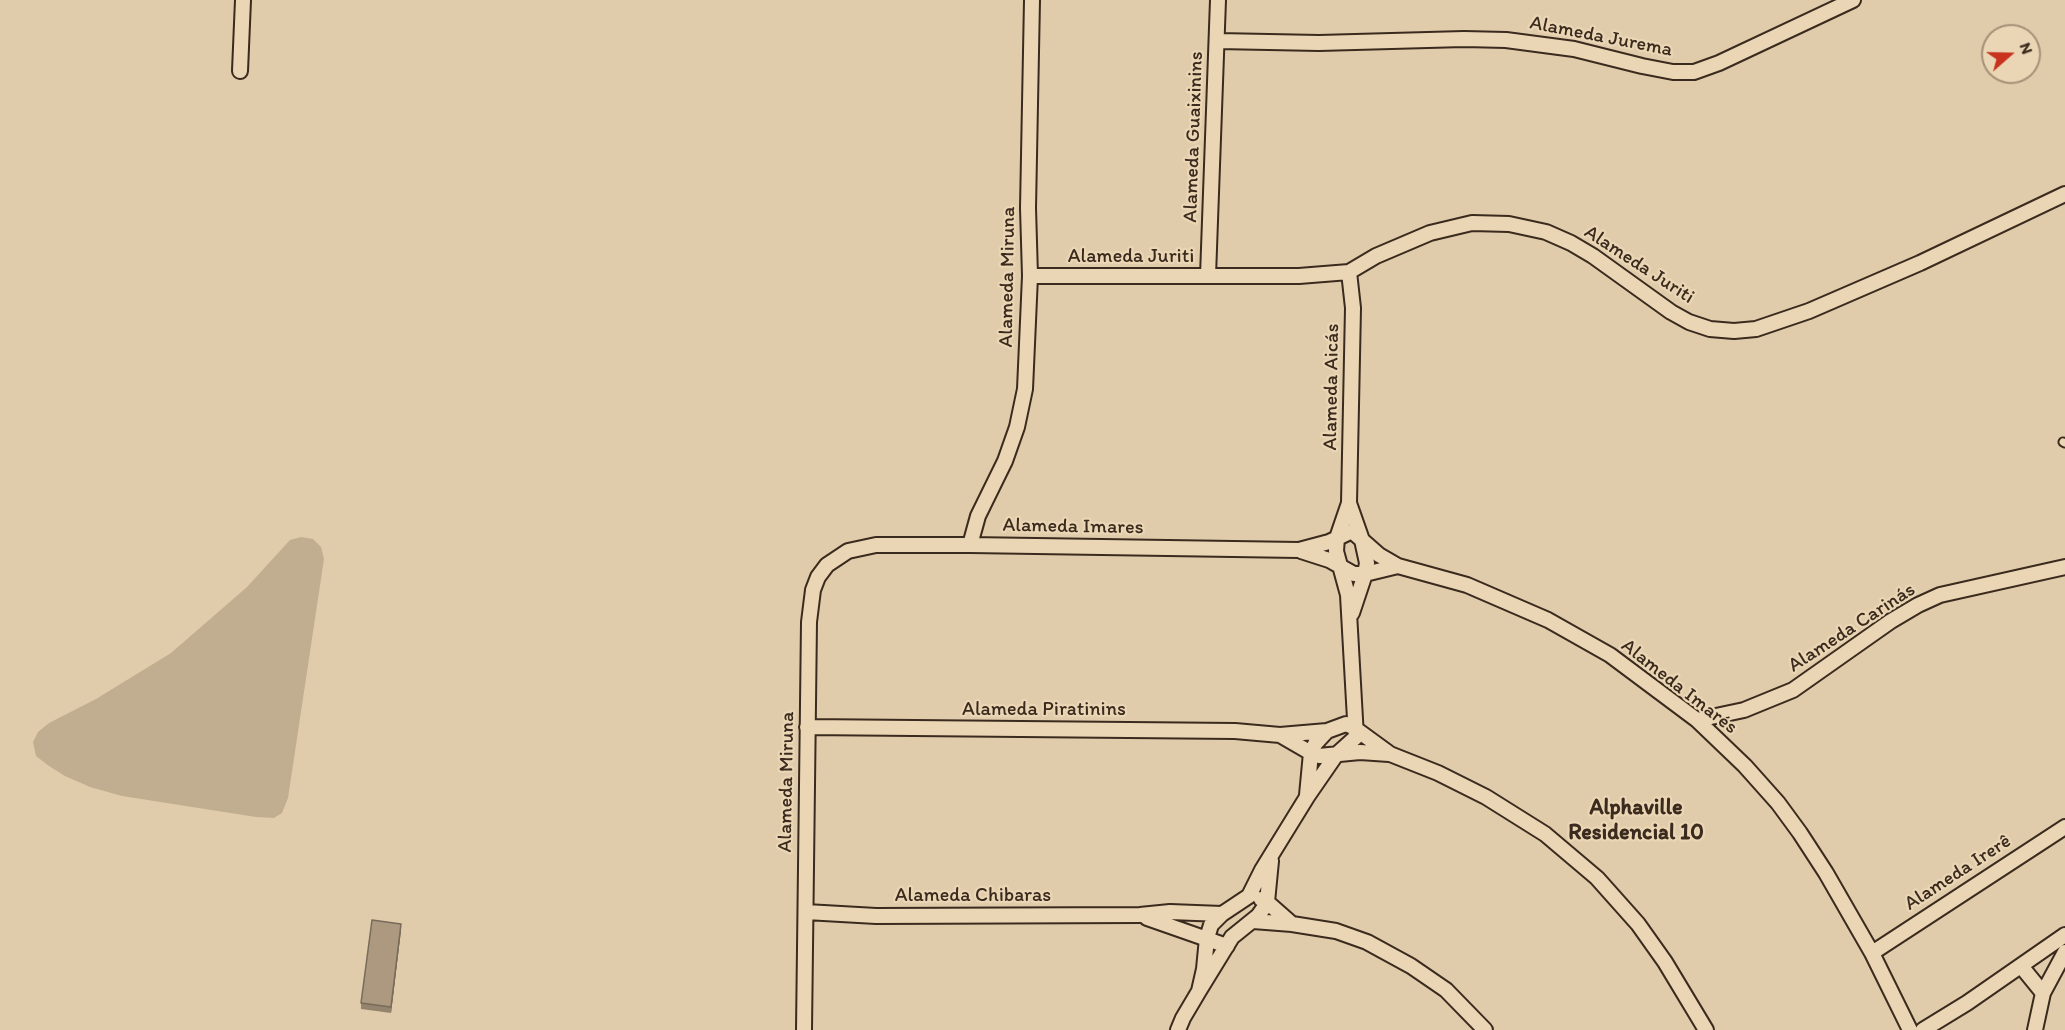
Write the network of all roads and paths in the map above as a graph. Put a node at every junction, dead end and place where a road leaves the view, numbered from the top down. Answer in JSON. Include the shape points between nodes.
{"nodes":[{"id":1,"x":243,"y":0,"type":"edge"},
{"id":2,"x":1032,"y":0,"type":"edge"},
{"id":3,"x":1218,"y":0,"type":"edge"},
{"id":4,"x":1853,"y":0,"type":"edge"},
{"id":5,"x":1218,"y":41,"type":"junction"},
{"id":6,"x":240,"y":71,"type":"dead end"},
{"id":7,"x":2065,"y":194,"type":"edge"},
{"id":8,"x":1349,"y":272,"type":"junction"},
{"id":9,"x":1030,"y":276,"type":"junction"},
{"id":10,"x":1209,"y":276,"type":"junction"},
{"id":11,"x":1349,"y":503,"type":"junction"},
{"id":12,"x":1337,"y":538,"type":"junction"},
{"id":13,"x":1362,"y":540,"type":"junction"},
{"id":14,"x":970,"y":545,"type":"junction"},
{"id":15,"x":848,"y":550,"type":"joint"},
{"id":16,"x":1299,"y":550,"type":"junction"},
{"id":17,"x":1398,"y":566,"type":"junction"},
{"id":18,"x":1341,"y":567,"type":"junction"},
{"id":19,"x":2065,"y":567,"type":"edge"},
{"id":20,"x":1365,"y":574,"type":"junction"},
{"id":21,"x":1350,"y":617,"type":"junction"},
{"id":22,"x":1353,"y":685,"type":"junction"},
{"id":23,"x":1697,"y":720,"type":"junction"},
{"id":24,"x":807,"y":727,"type":"junction"},
{"id":25,"x":1334,"y":728,"type":"junction"},
{"id":26,"x":1357,"y":731,"type":"junction"},
{"id":27,"x":1280,"y":735,"type":"junction"},
{"id":28,"x":1311,"y":753,"type":"junction"},
{"id":29,"x":1390,"y":754,"type":"junction"},
{"id":30,"x":1336,"y":755,"type":"junction"},
{"id":31,"x":1307,"y":797,"type":"junction"},
{"id":32,"x":2065,"y":827,"type":"edge"},
{"id":33,"x":1273,"y":853,"type":"junction"},
{"id":34,"x":1249,"y":896,"type":"junction"},
{"id":35,"x":1267,"y":902,"type":"junction"},
{"id":36,"x":806,"y":912,"type":"junction"},
{"id":37,"x":1222,"y":914,"type":"junction"},
{"id":38,"x":1140,"y":915,"type":"junction"},
{"id":39,"x":1253,"y":921,"type":"junction"},
{"id":40,"x":1292,"y":924,"type":"junction"},
{"id":41,"x":2065,"y":935,"type":"edge"},
{"id":42,"x":1206,"y":939,"type":"junction"},
{"id":43,"x":1227,"y":946,"type":"junction"},
{"id":44,"x":1872,"y":952,"type":"junction"},
{"id":45,"x":2065,"y":952,"type":"edge"},
{"id":46,"x":2021,"y":966,"type":"junction"},
{"id":47,"x":1199,"y":991,"type":"junction"},
{"id":48,"x":2043,"y":993,"type":"junction"},
{"id":49,"x":804,"y":1030,"type":"edge"},
{"id":50,"x":1178,"y":1030,"type":"edge"},
{"id":51,"x":1485,"y":1030,"type":"edge"},
{"id":52,"x":1706,"y":1030,"type":"edge"},
{"id":53,"x":1910,"y":1030,"type":"edge"},
{"id":54,"x":1923,"y":1030,"type":"edge"},
{"id":55,"x":2035,"y":1030,"type":"edge"}],
"edges":[{"from":1,"to":6,"type":"street"},
{"from":2,"to":9,"type":"street","name":"Alameda Miruna"},
{"from":3,"to":5,"type":"street","name":"Alameda Guaixinins"},
{"from":4,"to":5,"type":"street","name":"Alameda Jurema","via":[[1694,72],[1673,72],[1574,49],[1506,40]]},
{"from":5,"to":10,"type":"street","name":"Alameda Guaixinins"},
{"from":7,"to":8,"type":"street","name":"Alameda Juriti","via":[[1910,267],[1809,311],[1756,329],[1710,329],[1689,322],[1571,243],[1546,232],[1509,224],[1472,223],[1430,233],[1376,255]]},
{"from":8,"to":10,"type":"street","name":"Alameda Juriti"},
{"from":8,"to":11,"type":"street","name":"Alameda Aicás","via":[[1353,332]]},
{"from":9,"to":10,"type":"street","name":"Alameda Juriti"},
{"from":9,"to":14,"type":"street","name":"Alameda Miruna","via":[[1024,388],[1017,428],[978,516]]},
{"from":11,"to":12,"type":"street","name":"Alameda Aicás"},
{"from":11,"to":13,"type":"street","name":"Alameda Aicás"},
{"from":12,"to":13,"type":"street","via":[[1350,532]]},
{"from":12,"to":16,"type":"street"},
{"from":12,"to":18,"type":"street","name":"Alameda Aicás"},
{"from":13,"to":17,"type":"street"},
{"from":13,"to":20,"type":"street","name":"Alameda Aicás"},
{"from":14,"to":15,"type":"street","name":"Alameda Imares","via":[[876,545]]},
{"from":14,"to":16,"type":"street","name":"Alameda Imares"},
{"from":15,"to":24,"type":"street","name":"Alameda Miruna","via":[[827,565],[813,590]]},
{"from":16,"to":18,"type":"street"},
{"from":17,"to":20,"type":"street"},
{"from":17,"to":23,"type":"street","name":"Alameda Imarés","via":[[1467,585],[1548,620],[1610,656]]},
{"from":18,"to":20,"type":"street","via":[[1354,574]]},
{"from":18,"to":21,"type":"street","name":"Alameda Aicás"},
{"from":19,"to":23,"type":"street","name":"Alameda Carinás","via":[[1941,595],[1891,621],[1793,690],[1744,710]]},
{"from":20,"to":21,"type":"street","name":"Alameda Aicás"},
{"from":21,"to":22,"type":"street","name":"Alameda Aicás"},
{"from":22,"to":25,"type":"street","name":"Alameda Aicás"},
{"from":22,"to":26,"type":"street","name":"Alameda Aicás"},
{"from":23,"to":44,"type":"street","name":"Alameda Imarés","via":[[1778,803],[1826,873]]},
{"from":24,"to":27,"type":"street","name":"Alameda Piratinins","via":[[1235,731]]},
{"from":24,"to":36,"type":"street","name":"Alameda Miruna"},
{"from":25,"to":26,"type":"street","via":[[1350,725]]},
{"from":25,"to":27,"type":"street","name":"Alameda Piratinins"},
{"from":25,"to":28,"type":"street","name":"Alameda Aicás","via":[[1319,738]]},
{"from":26,"to":29,"type":"street"},
{"from":26,"to":30,"type":"street","via":[[1353,741]]},
{"from":27,"to":28,"type":"street"},
{"from":28,"to":30,"type":"street"},
{"from":28,"to":31,"type":"street"},
{"from":29,"to":30,"type":"street"},
{"from":29,"to":52,"type":"street","via":[[1486,796],[1545,834],[1597,878],[1638,924]]},
{"from":30,"to":31,"type":"street"},
{"from":31,"to":33,"type":"street"},
{"from":32,"to":44,"type":"street","name":"Alameda Irerê"},
{"from":33,"to":34,"type":"street"},
{"from":33,"to":35,"type":"street"},
{"from":34,"to":35,"type":"street"},
{"from":34,"to":37,"type":"street"},
{"from":35,"to":39,"type":"street"},
{"from":35,"to":40,"type":"street"},
{"from":36,"to":38,"type":"street","name":"Alameda Chibaras","via":[[876,916]]},
{"from":36,"to":49,"type":"street","name":"Alameda Miruna"},
{"from":37,"to":38,"type":"street"},
{"from":37,"to":42,"type":"street","via":[[1211,925]]},
{"from":38,"to":42,"type":"street"},
{"from":39,"to":40,"type":"street"},
{"from":39,"to":43,"type":"street"},
{"from":40,"to":51,"type":"street","via":[[1336,931],[1367,942],[1411,966],[1446,990]]},
{"from":41,"to":46,"type":"street"},
{"from":42,"to":43,"type":"street"},
{"from":42,"to":47,"type":"street"},
{"from":43,"to":47,"type":"street"},
{"from":44,"to":53,"type":"street","name":"Alameda Imarés"},
{"from":45,"to":48,"type":"street"},
{"from":46,"to":48,"type":"street"},
{"from":46,"to":54,"type":"street"},
{"from":47,"to":50,"type":"street"},
{"from":48,"to":55,"type":"street"}]}
